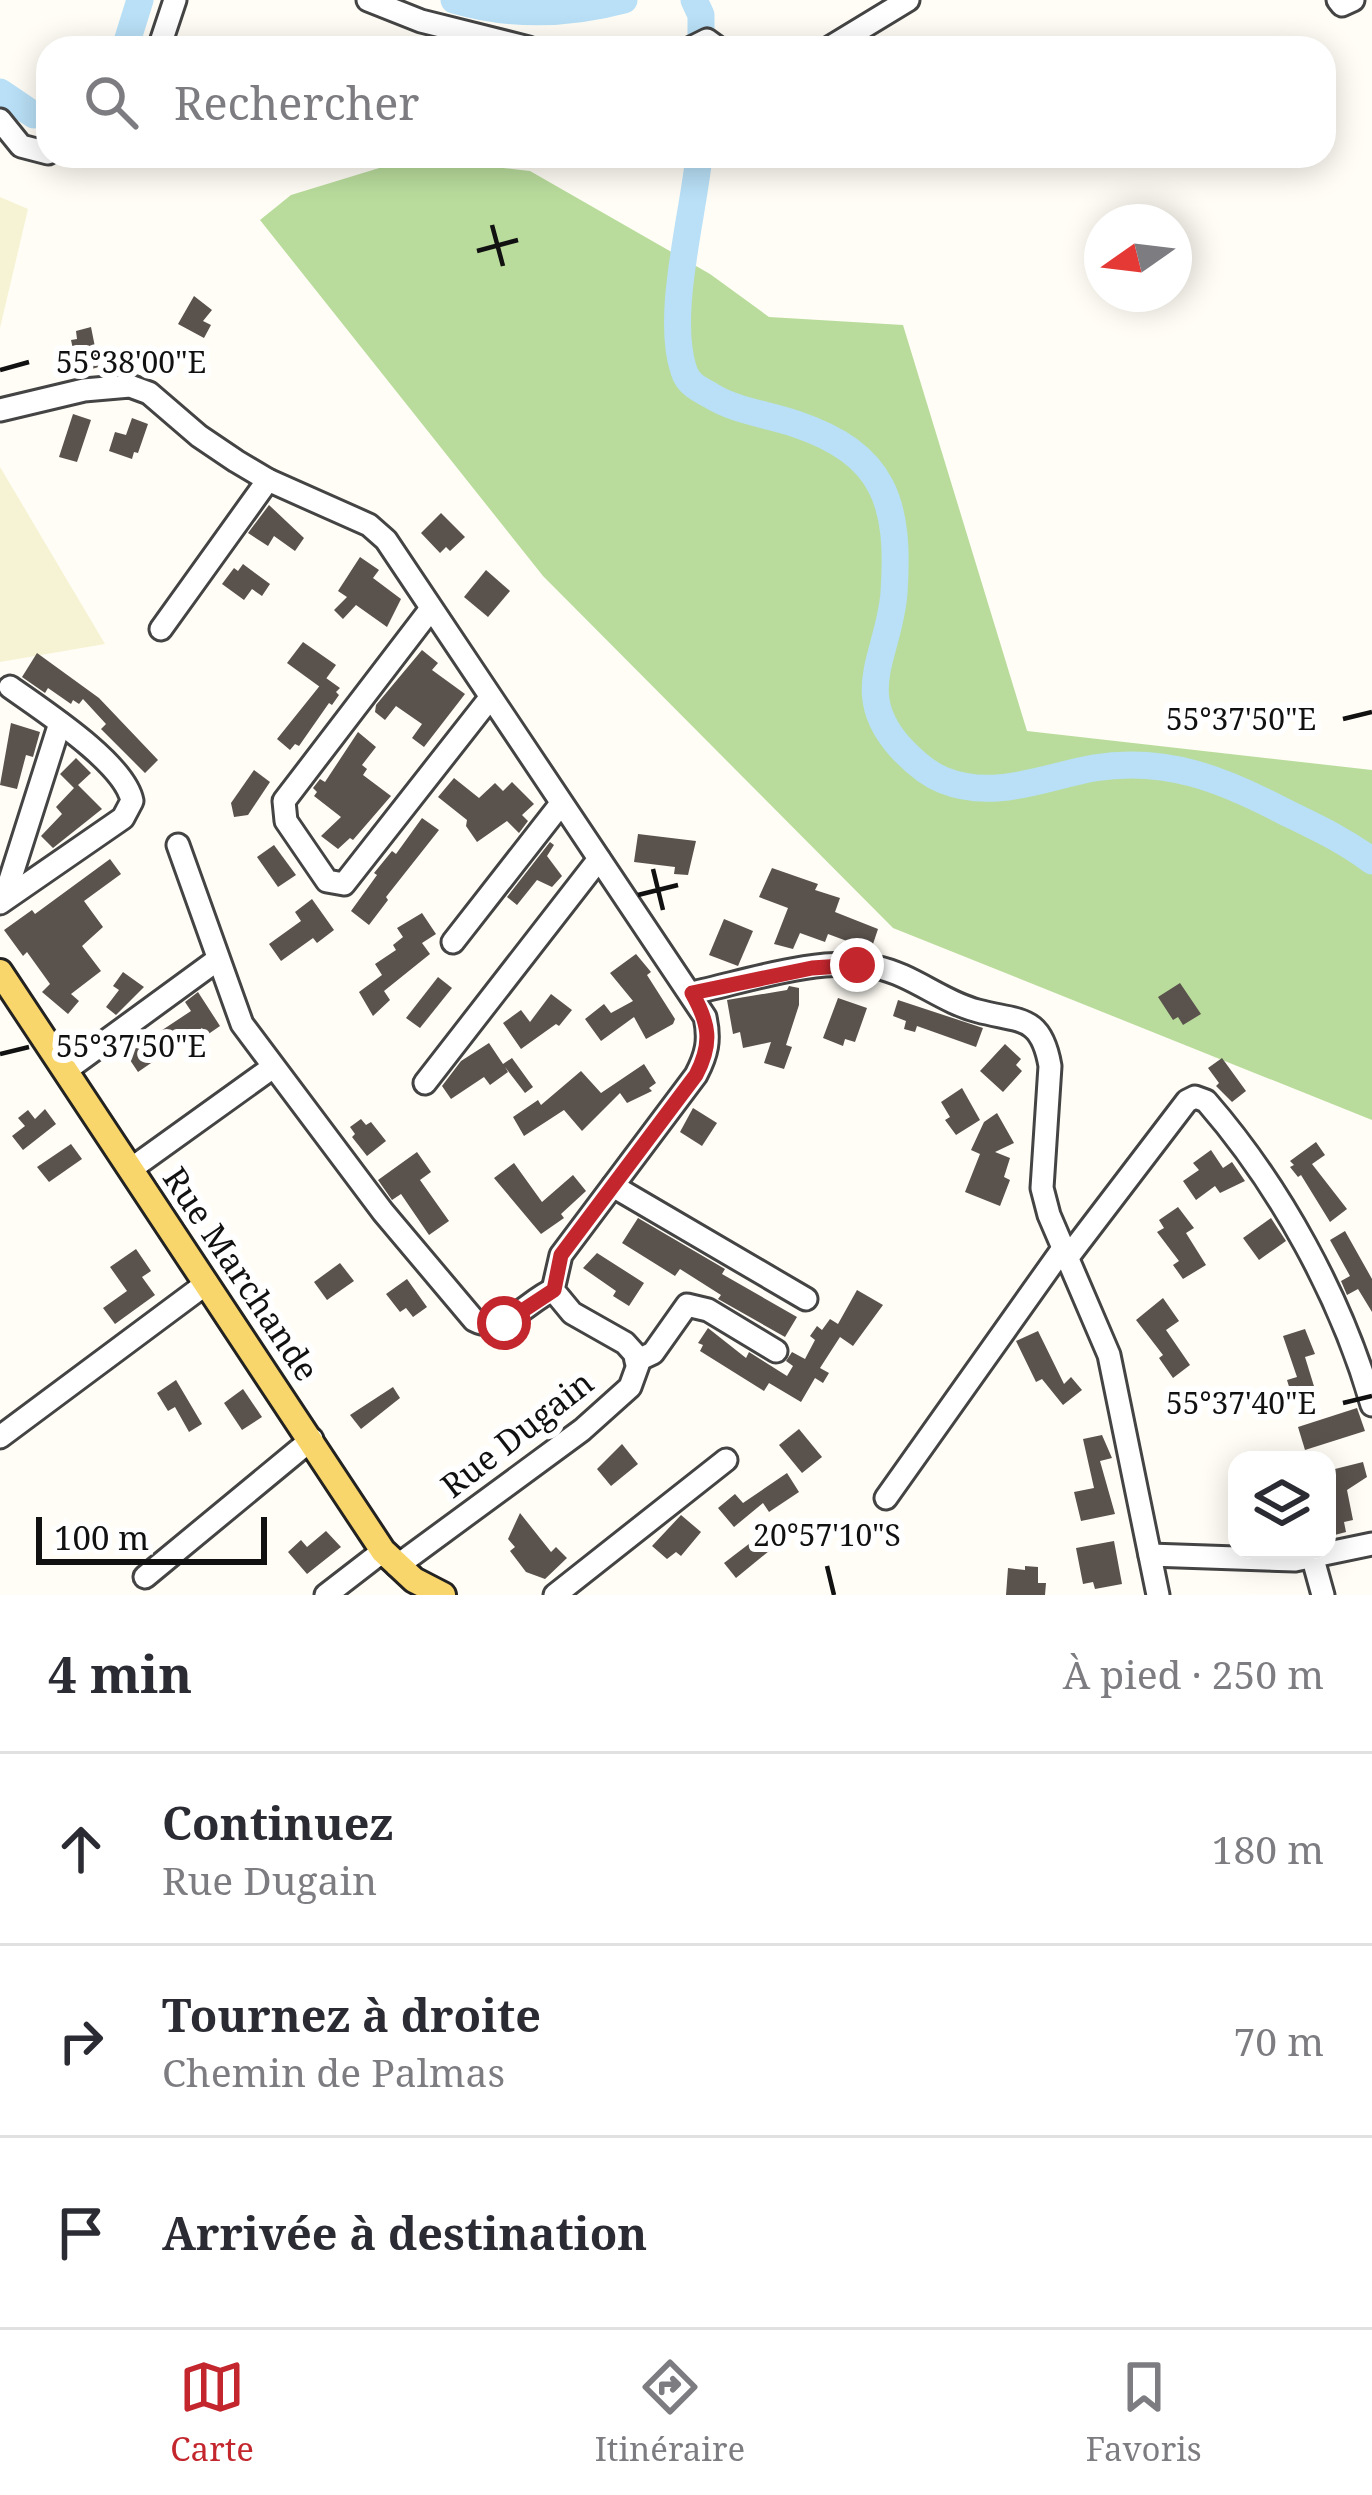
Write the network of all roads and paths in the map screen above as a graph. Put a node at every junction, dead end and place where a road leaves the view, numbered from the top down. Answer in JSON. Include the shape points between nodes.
{"nodes":[{"id":1,"x":175,"y":0,"type":"edge"},
{"id":2,"x":368,"y":0,"type":"edge"},
{"id":3,"x":908,"y":0,"type":"edge"},
{"id":4,"x":1338,"y":0,"type":"edge"},
{"id":5,"x":1353,"y":0,"type":"edge"},
{"id":6,"x":163,"y":36,"type":"edge"},
{"id":7,"x":481,"y":36,"type":"edge"},
{"id":8,"x":850,"y":36,"type":"edge"},
{"id":9,"x":0,"y":120,"type":"edge"},
{"id":10,"x":36,"y":150,"type":"edge"},
{"id":11,"x":0,"y":410,"type":"edge"},
{"id":12,"x":268,"y":480,"type":"junction"},
{"id":13,"x":430,"y":610,"type":"junction"},
{"id":14,"x":161,"y":629,"type":"dead end"},
{"id":15,"x":10,"y":687,"type":"dead end"},
{"id":16,"x":490,"y":698,"type":"junction"},
{"id":17,"x":60,"y":722,"type":"junction"},
{"id":18,"x":560,"y":805,"type":"junction"},
{"id":19,"x":178,"y":844,"type":"dead end"},
{"id":20,"x":598,"y":859,"type":"junction"},
{"id":21,"x":2,"y":901,"type":"edge"},
{"id":22,"x":453,"y":942,"type":"dead end"},
{"id":23,"x":218,"y":960,"type":"junction"},
{"id":24,"x":0,"y":972,"type":"edge"},
{"id":25,"x":692,"y":993,"type":"junction"},
{"id":26,"x":273,"y":1067,"type":"junction"},
{"id":27,"x":65,"y":1071,"type":"junction"},
{"id":28,"x":425,"y":1083,"type":"dead end"},
{"id":29,"x":131,"y":1169,"type":"junction"},
{"id":30,"x":613,"y":1186,"type":"junction"},
{"id":31,"x":1066,"y":1252,"type":"junction"},
{"id":32,"x":206,"y":1283,"type":"junction"},
{"id":33,"x":554,"y":1290,"type":"junction"},
{"id":34,"x":806,"y":1299,"type":"dead end"},
{"id":35,"x":776,"y":1351,"type":"dead end"},
{"id":36,"x":636,"y":1361,"type":"junction"},
{"id":37,"x":1372,"y":1405,"type":"edge"},
{"id":38,"x":0,"y":1437,"type":"edge"},
{"id":39,"x":312,"y":1439,"type":"junction"},
{"id":40,"x":726,"y":1460,"type":"dead end"},
{"id":41,"x":886,"y":1498,"type":"dead end"},
{"id":42,"x":1372,"y":1544,"type":"edge"},
{"id":43,"x":1336,"y":1553,"type":"edge"},
{"id":44,"x":1150,"y":1555,"type":"junction"},
{"id":45,"x":1228,"y":1557,"type":"edge"},
{"id":46,"x":390,"y":1558,"type":"junction"},
{"id":47,"x":1313,"y":1559,"type":"edge"},
{"id":48,"x":146,"y":1576,"type":"dead end"},
{"id":49,"x":326,"y":1595,"type":"edge"},
{"id":50,"x":443,"y":1595,"type":"edge"},
{"id":51,"x":555,"y":1595,"type":"edge"},
{"id":52,"x":1158,"y":1595,"type":"edge"},
{"id":53,"x":1323,"y":1595,"type":"edge"}],
"edges":[{"from":1,"to":6,"type":"street"},
{"from":2,"to":7,"type":"street"},
{"from":3,"to":8,"type":"street"},
{"from":4,"to":5,"type":"street"},
{"from":9,"to":10,"type":"street","via":[[21,146]]},
{"from":11,"to":12,"type":"street","via":[[130,386]]},
{"from":12,"to":13,"type":"street","via":[[369,525]]},
{"from":12,"to":14,"type":"street"},
{"from":13,"to":16,"type":"street"},
{"from":13,"to":16,"type":"street","via":[[284,801],[286,821],[327,880],[344,884]]},
{"from":15,"to":17,"type":"street"},
{"from":16,"to":18,"type":"street"},
{"from":17,"to":21,"type":"street"},
{"from":17,"to":21,"type":"street","via":[[125,782],[130,811]]},
{"from":18,"to":20,"type":"street"},
{"from":18,"to":22,"type":"street"},
{"from":19,"to":23,"type":"street"},
{"from":20,"to":25,"type":"street"},
{"from":20,"to":28,"type":"street"},
{"from":23,"to":26,"type":"street","via":[[242,1024]]},
{"from":23,"to":27,"type":"street"},
{"from":24,"to":27,"type":"main road","name":"Rue Marchande"},
{"from":25,"to":30,"type":"street","via":[[705,1017],[706,1057]]},
{"from":25,"to":31,"type":"street","via":[[857,965],[978,1011],[1022,1018],[1048,1051],[1042,1188]]},
{"from":26,"to":29,"type":"street"},
{"from":26,"to":33,"type":"street","via":[[474,1320],[504,1323]]},
{"from":27,"to":29,"type":"main road","name":"Rue Marchande"},
{"from":29,"to":32,"type":"main road","name":"Rue Marchande"},
{"from":30,"to":33,"type":"street","via":[[561,1255]]},
{"from":30,"to":34,"type":"street"},
{"from":31,"to":37,"type":"street","via":[[1186,1101],[1206,1101],[1298,1229],[1354,1343]]},
{"from":31,"to":41,"type":"street"},
{"from":31,"to":44,"type":"street","via":[[1109,1355]]},
{"from":32,"to":38,"type":"street"},
{"from":32,"to":39,"type":"main road","name":"Rue Marchande"},
{"from":33,"to":36,"type":"street","name":"Rue Dugain","via":[[572,1313],[625,1343]]},
{"from":35,"to":36,"type":"street","via":[[687,1305],[653,1353]]},
{"from":36,"to":46,"type":"street","name":"Rue Dugain","via":[[630,1388],[582,1430]]},
{"from":39,"to":46,"type":"main road","name":"Rue Marchande"},
{"from":39,"to":48,"type":"street"},
{"from":40,"to":51,"type":"street"},
{"from":42,"to":43,"type":"street"},
{"from":44,"to":45,"type":"street"},
{"from":44,"to":52,"type":"street"},
{"from":46,"to":49,"type":"street","name":"Rue Dugain"},
{"from":46,"to":50,"type":"main road","name":"Rue Marchande"},
{"from":47,"to":53,"type":"street"}]}
